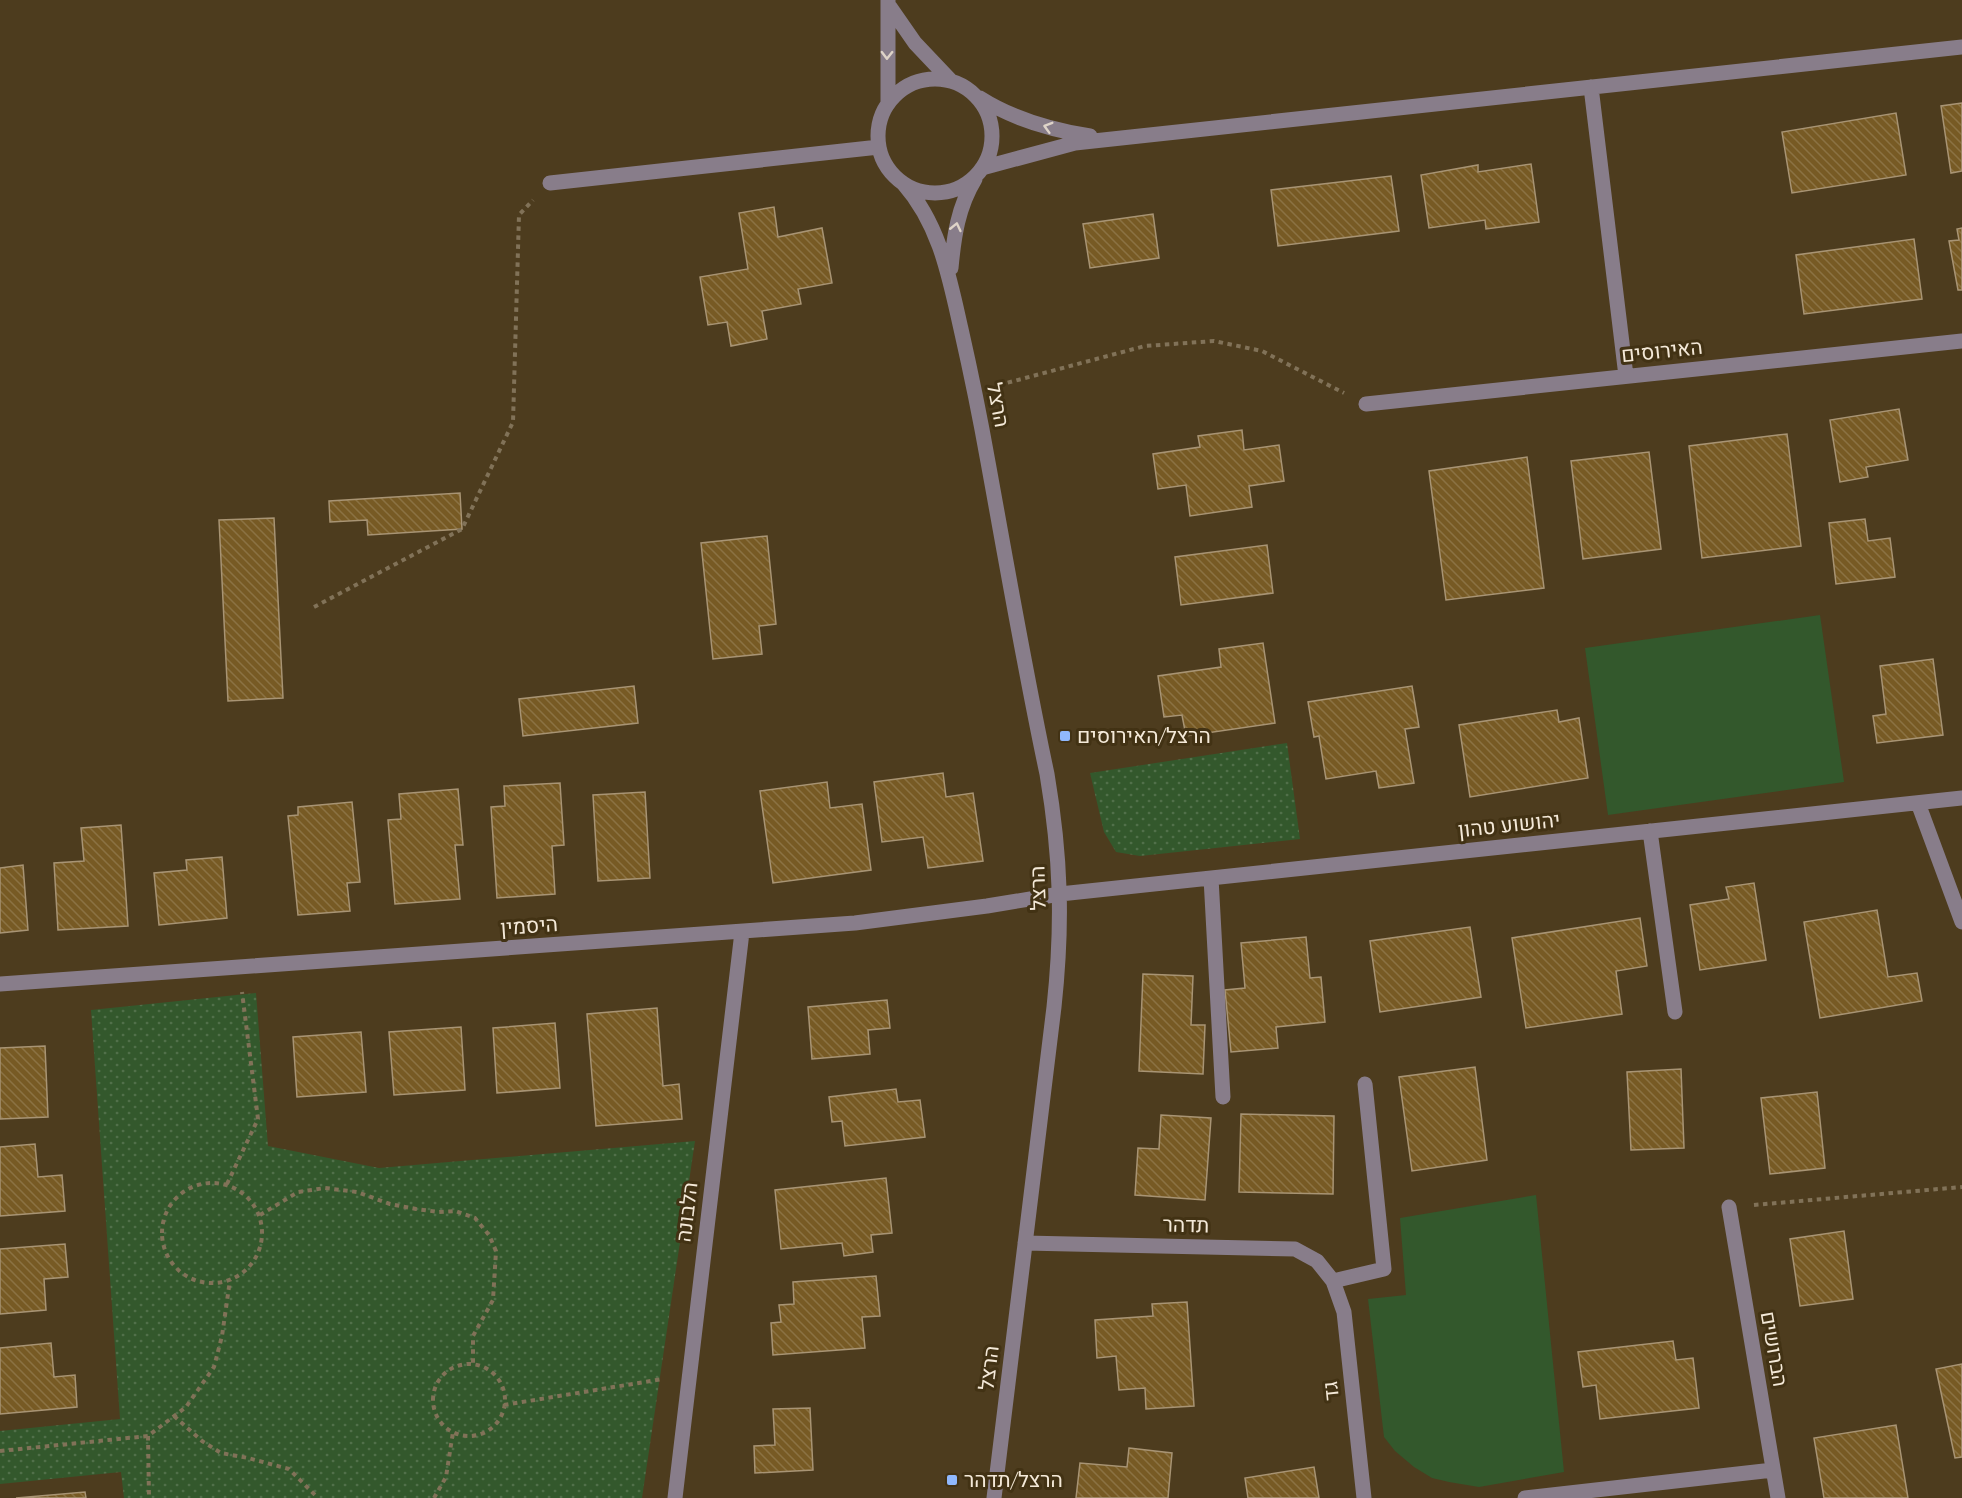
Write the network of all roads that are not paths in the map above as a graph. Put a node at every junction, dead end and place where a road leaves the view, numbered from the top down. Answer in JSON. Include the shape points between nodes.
{"nodes":[{"id":1,"x":889,"y":3,"type":"edge"},
{"id":2,"x":1962,"y":47,"type":"edge"},
{"id":3,"x":951,"y":81,"type":"junction"},
{"id":4,"x":1591,"y":87,"type":"junction"},
{"id":5,"x":974,"y":94,"type":"junction"},
{"id":6,"x":888,"y":104,"type":"junction"},
{"id":7,"x":1105,"y":140,"type":"junction"},
{"id":8,"x":879,"y":147,"type":"junction"},
{"id":9,"x":980,"y":171,"type":"junction"},
{"id":10,"x":550,"y":183,"type":"road end"},
{"id":11,"x":903,"y":183,"type":"junction"},
{"id":12,"x":951,"y":283,"type":"junction"},
{"id":13,"x":1962,"y":341,"type":"edge"},
{"id":14,"x":1626,"y":376,"type":"junction"},
{"id":15,"x":1366,"y":404,"type":"road end"},
{"id":16,"x":1962,"y":798,"type":"edge"},
{"id":17,"x":1918,"y":803,"type":"junction"},
{"id":18,"x":1650,"y":831,"type":"junction"},
{"id":19,"x":1211,"y":878,"type":"junction"},
{"id":20,"x":1060,"y":894,"type":"junction"},
{"id":21,"x":1962,"y":922,"type":"edge"},
{"id":22,"x":741,"y":932,"type":"junction"},
{"id":23,"x":0,"y":984,"type":"edge"},
{"id":24,"x":1675,"y":1012,"type":"dead end"},
{"id":25,"x":1365,"y":1084,"type":"dead end"},
{"id":26,"x":1223,"y":1097,"type":"dead end"},
{"id":27,"x":1729,"y":1207,"type":"road end"},
{"id":28,"x":1025,"y":1243,"type":"junction"},
{"id":29,"x":1333,"y":1281,"type":"junction"},
{"id":30,"x":1773,"y":1470,"type":"junction"},
{"id":31,"x":675,"y":1498,"type":"edge"},
{"id":32,"x":994,"y":1498,"type":"edge"},
{"id":33,"x":1364,"y":1498,"type":"edge"},
{"id":34,"x":1525,"y":1498,"type":"edge"},
{"id":35,"x":1778,"y":1498,"type":"edge"}],
"edges":[{"from":1,"to":3,"type":"street","via":[[915,43]]},
{"from":1,"to":6,"type":"street","one_way":true},
{"from":2,"to":4,"type":"street"},
{"from":3,"to":5,"type":"street"},
{"from":3,"to":6,"type":"street","via":[[915,82]]},
{"from":4,"to":7,"type":"street"},
{"from":4,"to":14,"type":"street"},
{"from":7,"to":5,"type":"street","one_way":true,"via":[[1026,120]]},
{"from":5,"to":9,"type":"street","via":[[989,116],[993,134],[990,152]]},
{"from":6,"to":8,"type":"street","via":[[880,120]]},
{"from":7,"to":9,"type":"street","via":[[1056,147]]},
{"from":8,"to":10,"type":"street"},
{"from":8,"to":11,"type":"street","via":[[890,171]]},
{"from":9,"to":11,"type":"street","via":[[964,186],[946,192],[928,193]]},
{"from":12,"to":9,"type":"street","name":"הרצל","one_way":true,"via":[[956,228],[965,198]]},
{"from":11,"to":12,"type":"street","name":"הרצל","via":[[931,223]]},
{"from":12,"to":20,"type":"street","name":"הרצל","via":[[1048,784]]},
{"from":13,"to":14,"type":"street","name":"האירוסים"},
{"from":14,"to":15,"type":"street","name":"האירוסים"},
{"from":16,"to":17,"type":"street","name":"יהושוע טהון"},
{"from":17,"to":18,"type":"street","name":"יהושוע טהון"},
{"from":17,"to":21,"type":"street"},
{"from":18,"to":19,"type":"street","name":"יהושוע טהון"},
{"from":18,"to":24,"type":"street"},
{"from":19,"to":20,"type":"street","name":"יהושוע טהון"},
{"from":19,"to":26,"type":"street"},
{"from":20,"to":22,"type":"street","name":"היסמין","via":[[876,921]]},
{"from":20,"to":28,"type":"street","name":"הרצל","via":[[1057,983]]},
{"from":22,"to":23,"type":"street","name":"היסמין"},
{"from":22,"to":31,"type":"street","name":"הלבונה"},
{"from":25,"to":29,"type":"street","via":[[1384,1269]]},
{"from":27,"to":30,"type":"street","name":"הברושים"},
{"from":28,"to":29,"type":"street","name":"תדהר","via":[[1295,1249],[1317,1261]]},
{"from":28,"to":32,"type":"street","name":"הרצל"},
{"from":29,"to":33,"type":"street","name":"גד","via":[[1344,1312]]},
{"from":30,"to":34,"type":"street"},
{"from":30,"to":35,"type":"street","name":"הברושים"}]}
